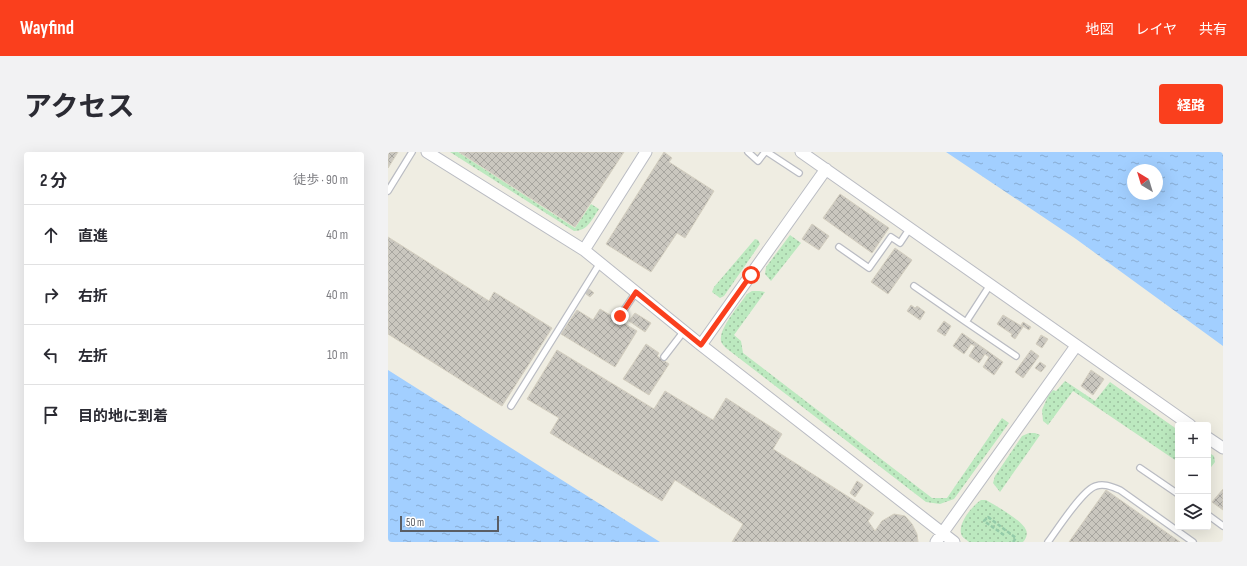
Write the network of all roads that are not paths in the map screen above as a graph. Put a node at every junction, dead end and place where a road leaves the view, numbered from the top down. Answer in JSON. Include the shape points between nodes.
{"nodes":[{"id":1,"x":412,"y":152,"type":"edge"},
{"id":2,"x":427,"y":152,"type":"edge"},
{"id":3,"x":646,"y":152,"type":"edge"},
{"id":4,"x":748,"y":152,"type":"edge"},
{"id":5,"x":766,"y":152,"type":"edge"},
{"id":6,"x":802,"y":152,"type":"edge"},
{"id":7,"x":826,"y":169,"type":"junction"},
{"id":8,"x":799,"y":173,"type":"dead end"},
{"id":9,"x":388,"y":191,"type":"edge"},
{"id":10,"x":910,"y":228,"type":"junction"},
{"id":11,"x":839,"y":247,"type":"dead end"},
{"id":12,"x":584,"y":250,"type":"junction"},
{"id":13,"x":600,"y":263,"type":"junction"},
{"id":14,"x":990,"y":285,"type":"junction"},
{"id":15,"x":914,"y":286,"type":"dead end"},
{"id":16,"x":636,"y":292,"type":"junction"},
{"id":17,"x":620,"y":316,"type":"dead end"},
{"id":18,"x":966,"y":322,"type":"junction"},
{"id":19,"x":684,"y":332,"type":"junction"},
{"id":20,"x":701,"y":345,"type":"junction"},
{"id":21,"x":1076,"y":346,"type":"junction"},
{"id":22,"x":664,"y":356,"type":"dead end"},
{"id":23,"x":1016,"y":356,"type":"dead end"},
{"id":24,"x":511,"y":406,"type":"dead end"},
{"id":25,"x":1186,"y":422,"type":"edge"},
{"id":26,"x":1211,"y":440,"type":"edge"},
{"id":27,"x":1223,"y":448,"type":"edge"},
{"id":28,"x":1140,"y":468,"type":"dead end"},
{"id":29,"x":1175,"y":492,"type":"edge"},
{"id":30,"x":1211,"y":517,"type":"edge"},
{"id":31,"x":1223,"y":526,"type":"edge"},
{"id":32,"x":939,"y":537,"type":"edge"},
{"id":33,"x":954,"y":542,"type":"edge"},
{"id":34,"x":1048,"y":542,"type":"edge"},
{"id":35,"x":1193,"y":542,"type":"edge"}],
"edges":[{"from":1,"to":9,"type":"lane"},
{"from":2,"to":12,"type":"street"},
{"from":3,"to":12,"type":"street"},
{"from":4,"to":5,"type":"lane","via":[[758,161]]},
{"from":5,"to":8,"type":"lane"},
{"from":6,"to":7,"type":"street"},
{"from":7,"to":10,"type":"street"},
{"from":7,"to":20,"type":"street"},
{"from":10,"to":11,"type":"lane","via":[[900,243],[891,237],[869,268]]},
{"from":10,"to":14,"type":"street"},
{"from":12,"to":13,"type":"street"},
{"from":13,"to":16,"type":"street"},
{"from":13,"to":24,"type":"lane"},
{"from":14,"to":18,"type":"lane"},
{"from":14,"to":21,"type":"street"},
{"from":15,"to":18,"type":"lane"},
{"from":16,"to":17,"type":"lane"},
{"from":16,"to":19,"type":"street"},
{"from":18,"to":23,"type":"lane"},
{"from":19,"to":20,"type":"street"},
{"from":19,"to":22,"type":"lane"},
{"from":20,"to":32,"type":"street"},
{"from":21,"to":25,"type":"street"},
{"from":21,"to":32,"type":"street"},
{"from":26,"to":27,"type":"street"},
{"from":28,"to":29,"type":"lane"},
{"from":30,"to":31,"type":"lane"},
{"from":32,"to":33,"type":"street"},
{"from":34,"to":35,"type":"lane","via":[[1080,499],[1095,486],[1108,485],[1120,490]]}]}
